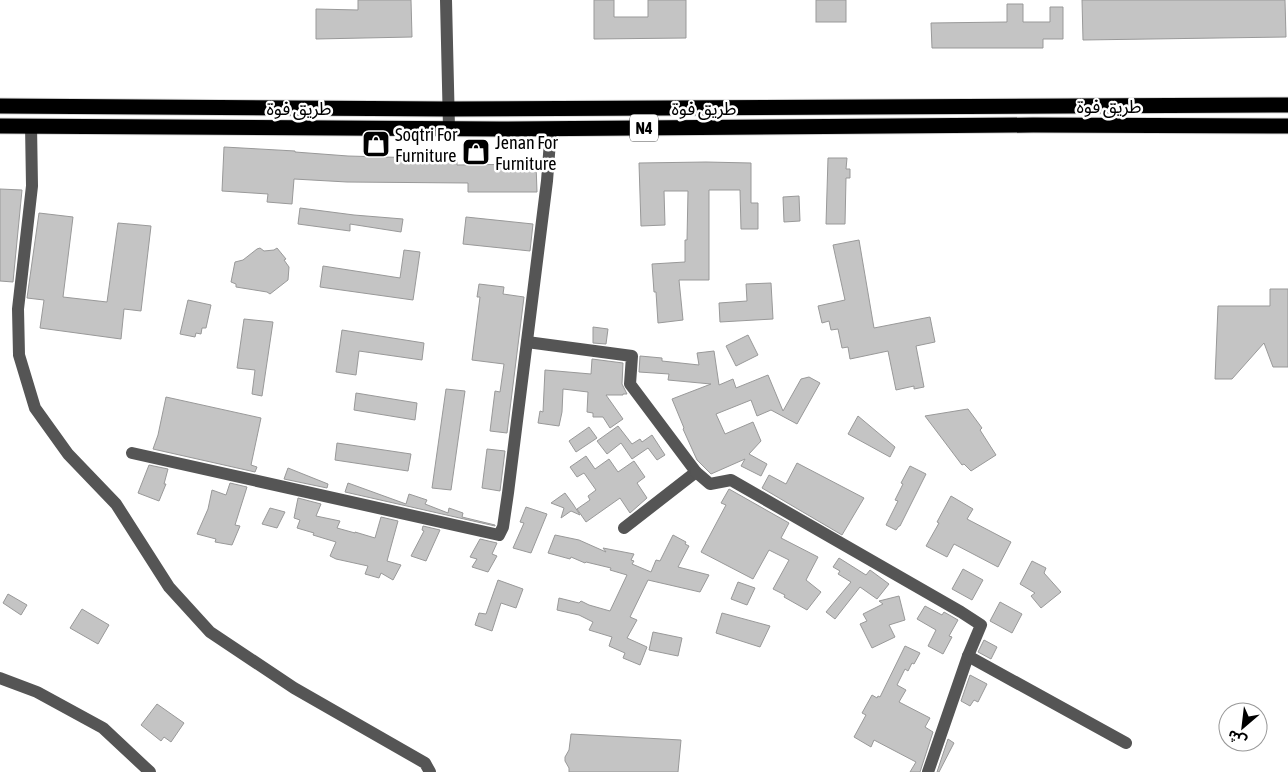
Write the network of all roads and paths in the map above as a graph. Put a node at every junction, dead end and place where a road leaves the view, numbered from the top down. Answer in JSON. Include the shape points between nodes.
{"nodes":[{"id":1,"x":446,"y":0,"type":"edge"},
{"id":2,"x":1288,"y":105,"type":"edge"},
{"id":3,"x":0,"y":106,"type":"edge"},
{"id":4,"x":448,"y":109,"type":"junction"},
{"id":5,"x":31,"y":125,"type":"junction"},
{"id":6,"x":0,"y":126,"type":"edge"},
{"id":7,"x":1288,"y":126,"type":"edge"},
{"id":8,"x":448,"y":128,"type":"junction"},
{"id":9,"x":551,"y":128,"type":"junction"},
{"id":10,"x":527,"y":342,"type":"junction"},
{"id":11,"x":132,"y":453,"type":"dead end"},
{"id":12,"x":696,"y":472,"type":"junction"},
{"id":13,"x":624,"y":528,"type":"dead end"},
{"id":14,"x":968,"y":656,"type":"junction"},
{"id":15,"x":0,"y":678,"type":"edge"},
{"id":16,"x":1126,"y":743,"type":"dead end"},
{"id":17,"x":150,"y":772,"type":"edge"},
{"id":18,"x":430,"y":772,"type":"edge"},
{"id":19,"x":928,"y":772,"type":"edge"}],
"edges":[{"from":1,"to":4,"type":"street"},
{"from":2,"to":4,"type":"highway","name":"طريق فوة","number":"N4"},
{"from":3,"to":4,"type":"highway","name":"طريق فوة","number":"N4"},
{"from":4,"to":8,"type":"street"},
{"from":5,"to":6,"type":"highway","name":"طريق فوة","number":"N4"},
{"from":5,"to":8,"type":"highway","name":"طريق فوة","number":"N4"},
{"from":5,"to":18,"type":"street","via":[[32,186],[18,309],[19,355],[35,408],[68,454],[116,504],[169,587],[210,632],[294,688],[425,763]]},
{"from":7,"to":9,"type":"highway","name":"طريق فوة","number":"N4"},
{"from":8,"to":9,"type":"highway","name":"طريق فوة","number":"N4"},
{"from":9,"to":10,"type":"street","via":[[548,181]]},
{"from":10,"to":11,"type":"street","via":[[503,527],[499,536]]},
{"from":10,"to":12,"type":"street","via":[[632,356],[630,384]]},
{"from":12,"to":13,"type":"street"},
{"from":12,"to":14,"type":"street","via":[[710,484],[731,480],[961,612],[981,626]]},
{"from":14,"to":16,"type":"street"},
{"from":14,"to":19,"type":"street"},
{"from":15,"to":17,"type":"street","via":[[37,692],[103,728]]}]}
